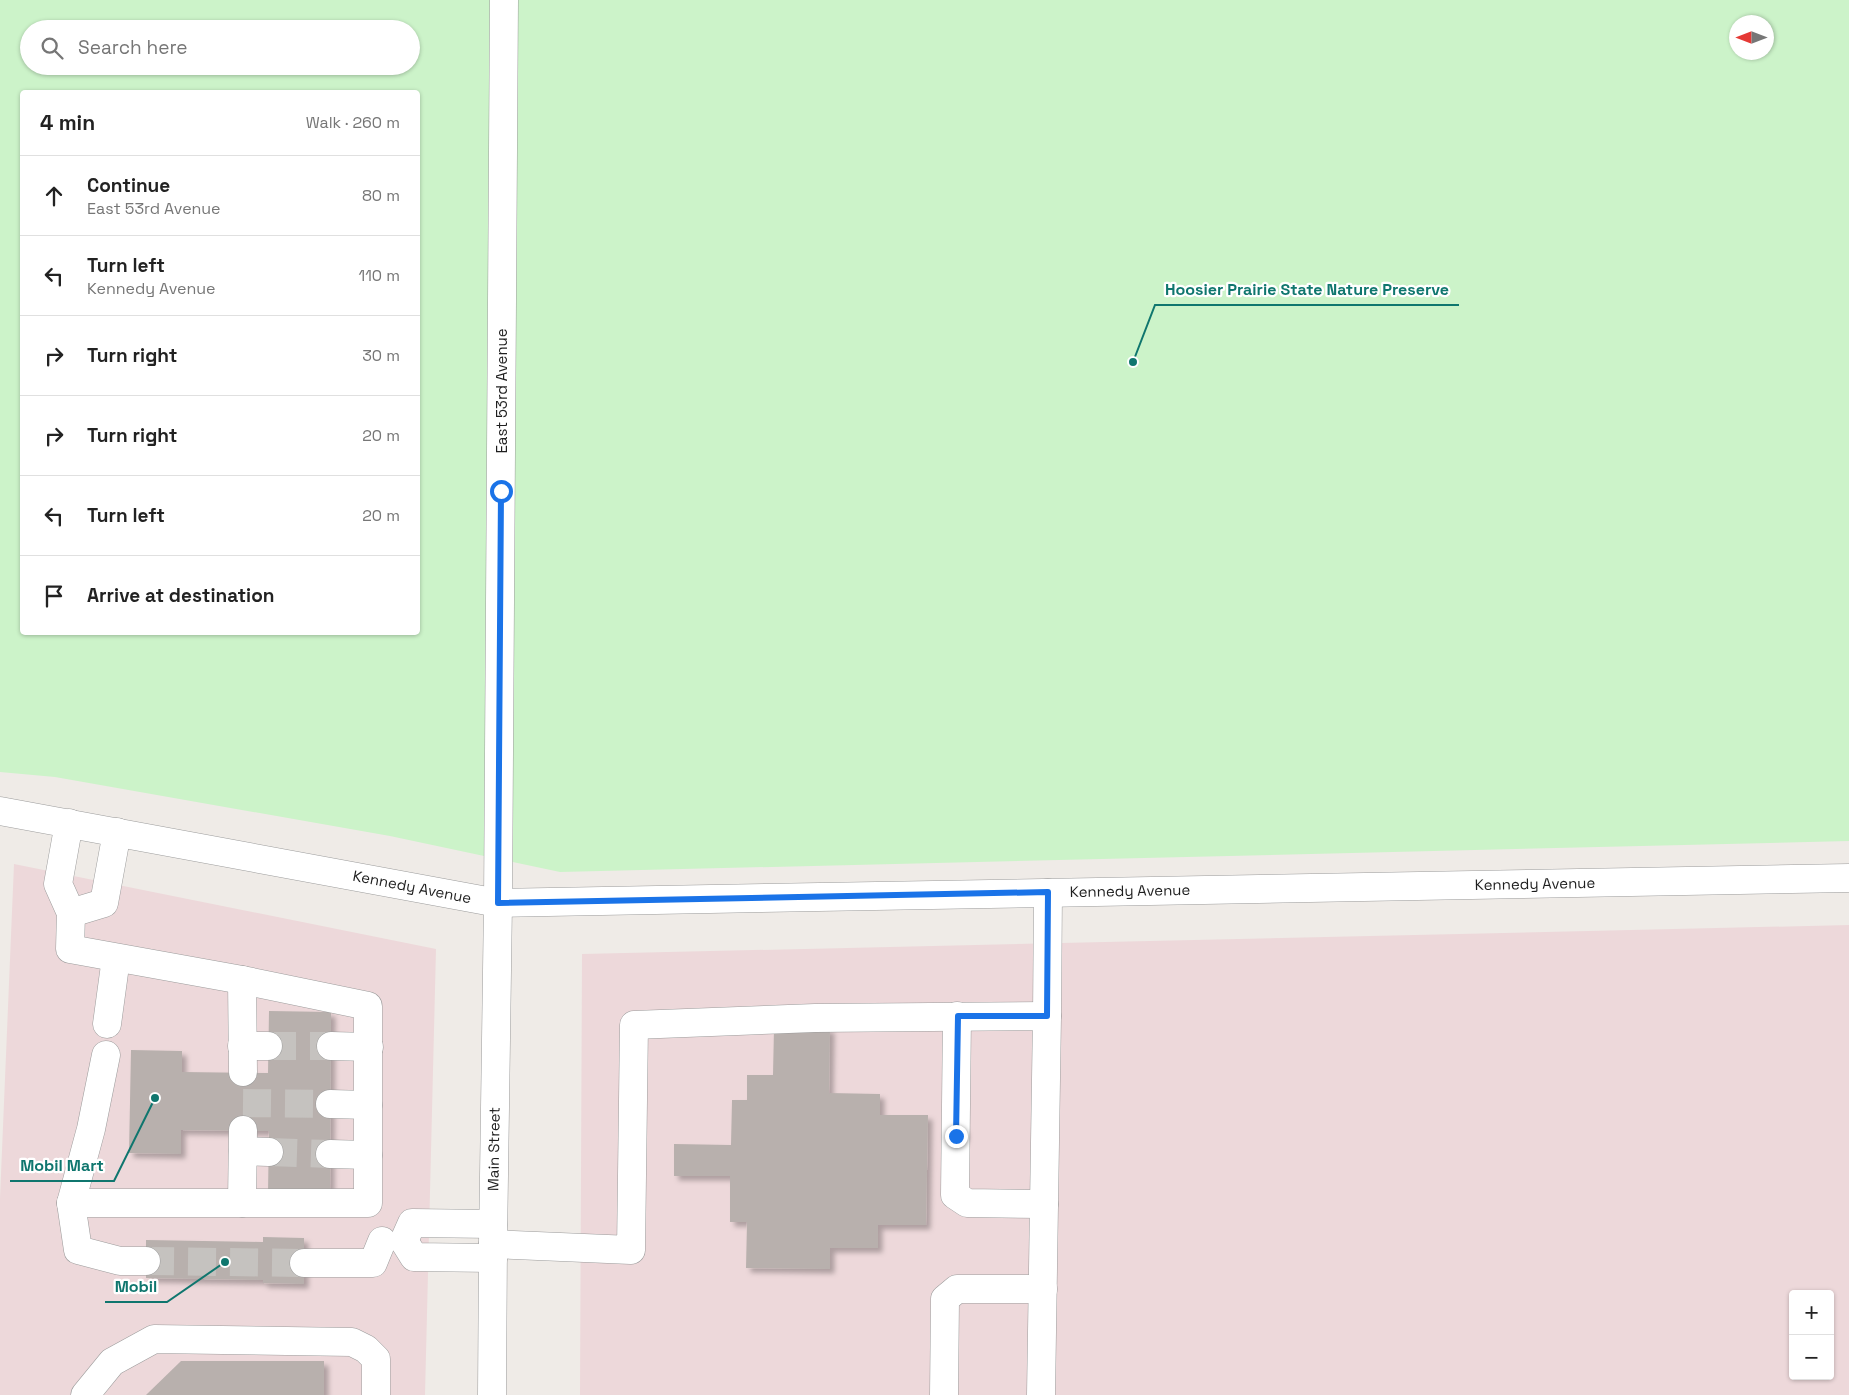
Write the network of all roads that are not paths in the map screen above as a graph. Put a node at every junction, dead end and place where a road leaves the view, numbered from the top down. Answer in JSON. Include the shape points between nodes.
{"nodes":[{"id":1,"x":504,"y":0,"type":"edge"},
{"id":2,"x":0,"y":811,"type":"edge"},
{"id":3,"x":68,"y":822,"type":"junction"},
{"id":4,"x":117,"y":832,"type":"junction"},
{"id":5,"x":1849,"y":878,"type":"edge"},
{"id":6,"x":1048,"y":892,"type":"junction"},
{"id":7,"x":498,"y":903,"type":"junction"},
{"id":8,"x":71,"y":912,"type":"junction"},
{"id":9,"x":116,"y":958,"type":"junction"},
{"id":10,"x":242,"y":980,"type":"junction"},
{"id":11,"x":958,"y":1016,"type":"junction"},
{"id":12,"x":1047,"y":1016,"type":"junction"},
{"id":13,"x":107,"y":1024,"type":"dead end"},
{"id":14,"x":331,"y":1046,"type":"tunnel mouth"},
{"id":15,"x":369,"y":1047,"type":"junction"},
{"id":16,"x":106,"y":1055,"type":"dead end"},
{"id":17,"x":243,"y":1072,"type":"dead end"},
{"id":18,"x":330,"y":1104,"type":"tunnel mouth"},
{"id":19,"x":368,"y":1105,"type":"junction"},
{"id":20,"x":251,"y":1145,"type":"dead end"},
{"id":21,"x":330,"y":1154,"type":"tunnel mouth"},
{"id":22,"x":368,"y":1155,"type":"junction"},
{"id":23,"x":71,"y":1203,"type":"junction"},
{"id":24,"x":242,"y":1203,"type":"junction"},
{"id":25,"x":368,"y":1203,"type":"junction"},
{"id":26,"x":1044,"y":1204,"type":"junction"},
{"id":27,"x":393,"y":1241,"type":"junction"},
{"id":28,"x":493,"y":1242,"type":"junction"},
{"id":29,"x":146,"y":1261,"type":"tunnel mouth"},
{"id":30,"x":304,"y":1263,"type":"tunnel mouth"},
{"id":31,"x":1043,"y":1289,"type":"junction"},
{"id":32,"x":85,"y":1395,"type":"edge"},
{"id":33,"x":376,"y":1395,"type":"edge"},
{"id":34,"x":492,"y":1395,"type":"edge"},
{"id":35,"x":944,"y":1395,"type":"edge"},
{"id":36,"x":1041,"y":1395,"type":"edge"}],
"edges":[{"from":1,"to":7,"type":"street","name":"East 53rd Avenue"},
{"from":2,"to":3,"type":"street","name":"Kennedy Avenue"},
{"from":3,"to":4,"type":"street","name":"Kennedy Avenue"},
{"from":3,"to":8,"type":"street","via":[[58,884]]},
{"from":4,"to":7,"type":"street","name":"Kennedy Avenue"},
{"from":4,"to":8,"type":"street","via":[[104,903]]},
{"from":5,"to":6,"type":"street","name":"Kennedy Avenue"},
{"from":6,"to":7,"type":"street","name":"Kennedy Avenue"},
{"from":6,"to":12,"type":"street"},
{"from":7,"to":28,"type":"street","name":"Main Street"},
{"from":8,"to":9,"type":"street","via":[[70,949]]},
{"from":9,"to":10,"type":"street"},
{"from":9,"to":13,"type":"street"},
{"from":10,"to":15,"type":"street","via":[[368,1006]]},
{"from":10,"to":17,"type":"street","via":[[255,1046]]},
{"from":11,"to":12,"type":"street"},
{"from":11,"to":26,"type":"street","via":[[955,1195],[967,1203]]},
{"from":11,"to":28,"type":"street","via":[[634,1026],[631,1250]]},
{"from":12,"to":26,"type":"street"},
{"from":14,"to":15,"type":"street"},
{"from":15,"to":19,"type":"street"},
{"from":16,"to":23,"type":"street"},
{"from":18,"to":19,"type":"street"},
{"from":19,"to":22,"type":"street"},
{"from":20,"to":24,"type":"street"},
{"from":21,"to":22,"type":"street"},
{"from":22,"to":25,"type":"street"},
{"from":23,"to":24,"type":"street"},
{"from":23,"to":29,"type":"street","via":[[78,1250],[120,1261]]},
{"from":24,"to":25,"type":"street"},
{"from":25,"to":27,"type":"street"},
{"from":26,"to":31,"type":"street"},
{"from":27,"to":28,"type":"street","via":[[414,1257]]},
{"from":27,"to":30,"type":"street","via":[[373,1263]]},
{"from":28,"to":34,"type":"street","name":"Main Street"},
{"from":31,"to":35,"type":"street","via":[[958,1288],[945,1299]]},
{"from":31,"to":36,"type":"street"},
{"from":32,"to":33,"type":"street","via":[[112,1362],[154,1339],[352,1342],[376,1359]]}]}
